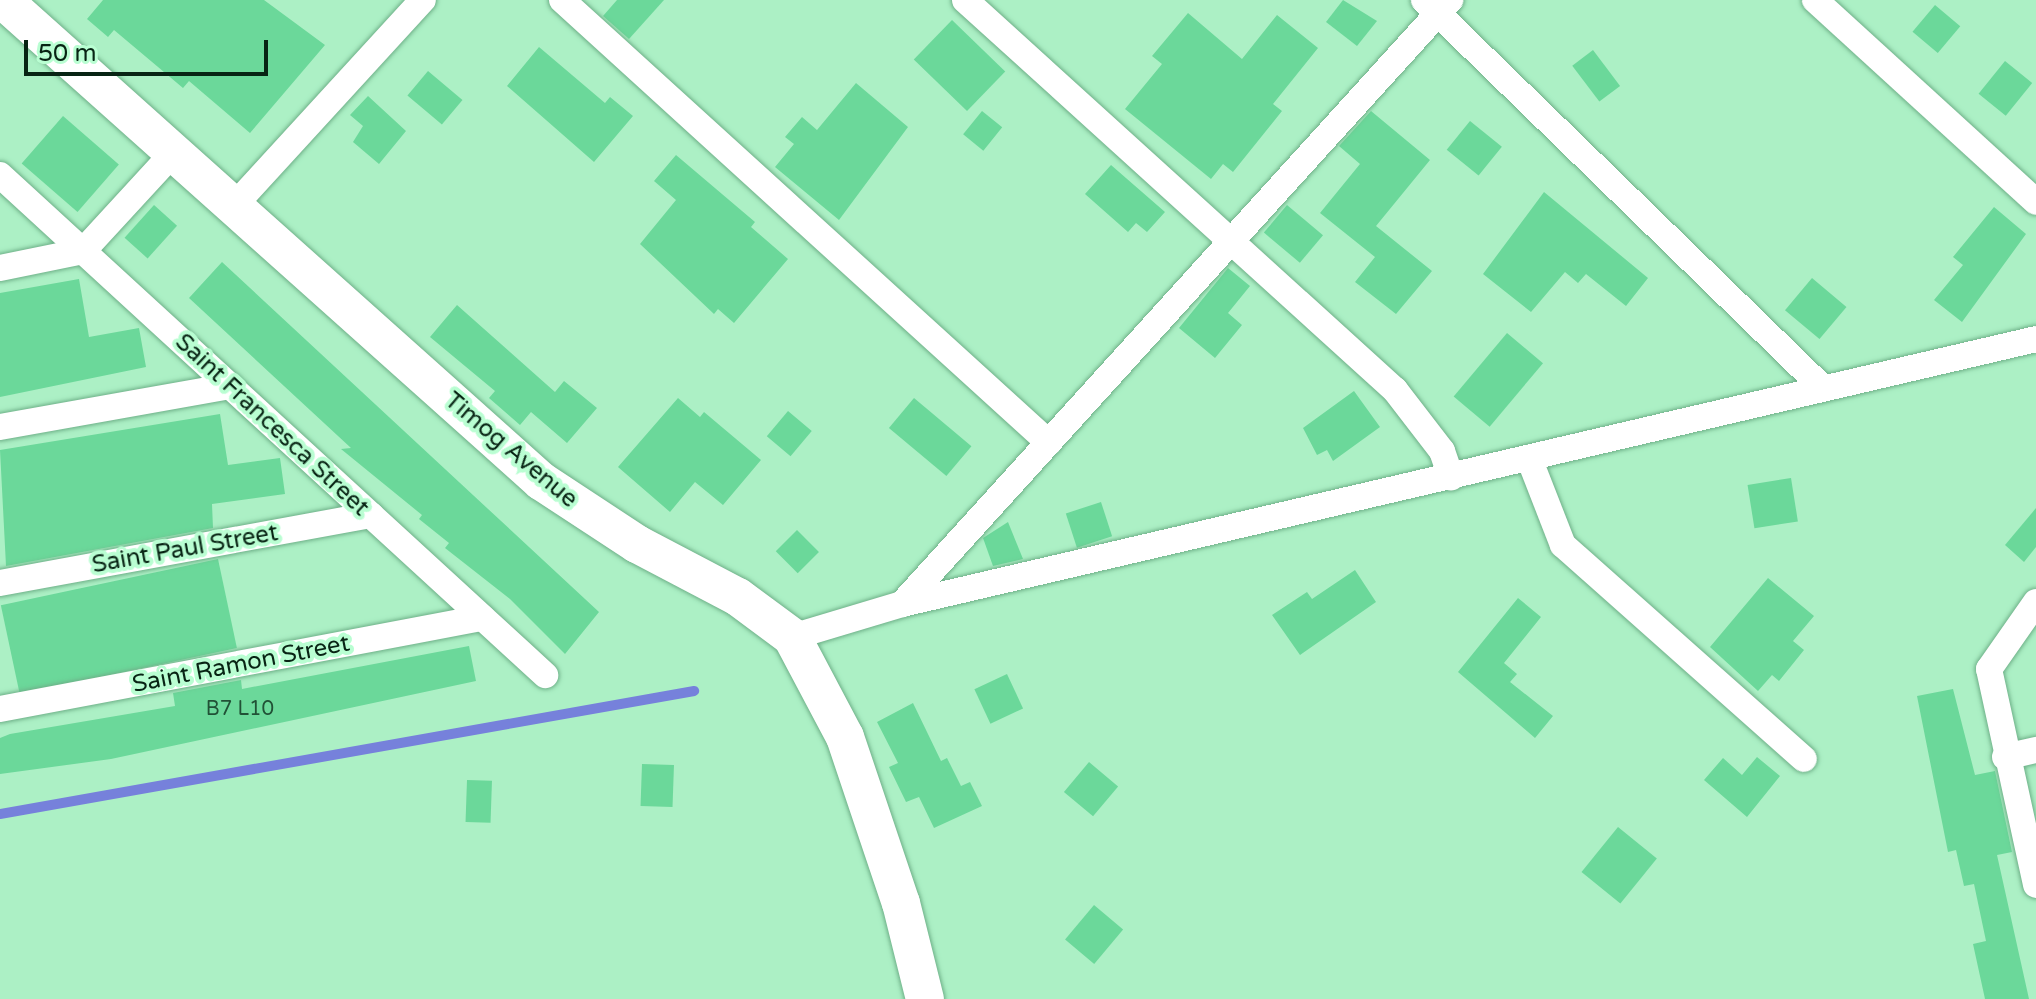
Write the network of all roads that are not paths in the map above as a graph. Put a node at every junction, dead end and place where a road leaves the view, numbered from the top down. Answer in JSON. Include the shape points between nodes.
{"nodes":[{"id":1,"x":423,"y":0,"type":"edge"},
{"id":2,"x":562,"y":0,"type":"edge"},
{"id":3,"x":965,"y":0,"type":"edge"},
{"id":4,"x":1815,"y":0,"type":"edge"},
{"id":5,"x":8,"y":2,"type":"edge"},
{"id":6,"x":1437,"y":4,"type":"edge"},
{"id":7,"x":173,"y":153,"type":"junction"},
{"id":8,"x":0,"y":175,"type":"edge"},
{"id":9,"x":2036,"y":202,"type":"edge"},
{"id":10,"x":233,"y":207,"type":"junction"},
{"id":11,"x":1231,"y":241,"type":"junction"},
{"id":12,"x":83,"y":251,"type":"junction"},
{"id":13,"x":0,"y":268,"type":"edge"},
{"id":14,"x":2036,"y":339,"type":"edge"},
{"id":15,"x":230,"y":386,"type":"junction"},
{"id":16,"x":1821,"y":386,"type":"junction"},
{"id":17,"x":0,"y":427,"type":"edge"},
{"id":18,"x":1049,"y":443,"type":"junction"},
{"id":19,"x":1529,"y":458,"type":"junction"},
{"id":20,"x":1451,"y":477,"type":"junction"},
{"id":21,"x":371,"y":515,"type":"junction"},
{"id":22,"x":0,"y":583,"type":"edge"},
{"id":23,"x":2036,"y":602,"type":"edge"},
{"id":24,"x":902,"y":604,"type":"junction"},
{"id":25,"x":482,"y":618,"type":"junction"},
{"id":26,"x":792,"y":637,"type":"junction"},
{"id":27,"x":545,"y":675,"type":"dead end"},
{"id":28,"x":0,"y":709,"type":"edge"},
{"id":29,"x":2036,"y":750,"type":"edge"},
{"id":30,"x":2005,"y":757,"type":"junction"},
{"id":31,"x":1804,"y":759,"type":"dead end"},
{"id":32,"x":2036,"y":882,"type":"edge"},
{"id":33,"x":925,"y":999,"type":"edge"}],
"edges":[{"from":1,"to":10,"type":"street"},
{"from":2,"to":18,"type":"street"},
{"from":3,"to":11,"type":"street"},
{"from":4,"to":9,"type":"street"},
{"from":5,"to":7,"type":"main road","name":"Timog Avenue"},
{"from":6,"to":11,"type":"street"},
{"from":6,"to":16,"type":"street"},
{"from":7,"to":10,"type":"main road","name":"Timog Avenue"},
{"from":7,"to":12,"type":"street"},
{"from":8,"to":12,"type":"street","name":"Saint Francesca Street"},
{"from":10,"to":26,"type":"main road","name":"Timog Avenue","via":[[541,481],[637,544],[738,597]]},
{"from":11,"to":18,"type":"street"},
{"from":11,"to":20,"type":"street","via":[[1395,390],[1442,451]]},
{"from":12,"to":13,"type":"street"},
{"from":12,"to":15,"type":"street","name":"Saint Francesca Street"},
{"from":14,"to":16,"type":"street"},
{"from":15,"to":17,"type":"street"},
{"from":15,"to":21,"type":"street","name":"Saint Francesca Street"},
{"from":16,"to":19,"type":"street"},
{"from":18,"to":24,"type":"street"},
{"from":19,"to":20,"type":"street"},
{"from":19,"to":31,"type":"street","via":[[1551,525],[1580,562]]},
{"from":20,"to":24,"type":"street"},
{"from":21,"to":22,"type":"street","name":"Saint Paul Street"},
{"from":21,"to":25,"type":"street","name":"Saint Francesca Street"},
{"from":23,"to":30,"type":"street","via":[[1989,669]]},
{"from":24,"to":26,"type":"street"},
{"from":25,"to":27,"type":"street","name":"Saint Francesca Street"},
{"from":25,"to":28,"type":"street","name":"Saint Ramon Street"},
{"from":26,"to":33,"type":"main road","name":"Timog Avenue","via":[[845,737],[901,903]]},
{"from":29,"to":30,"type":"street"},
{"from":30,"to":32,"type":"street"}]}
